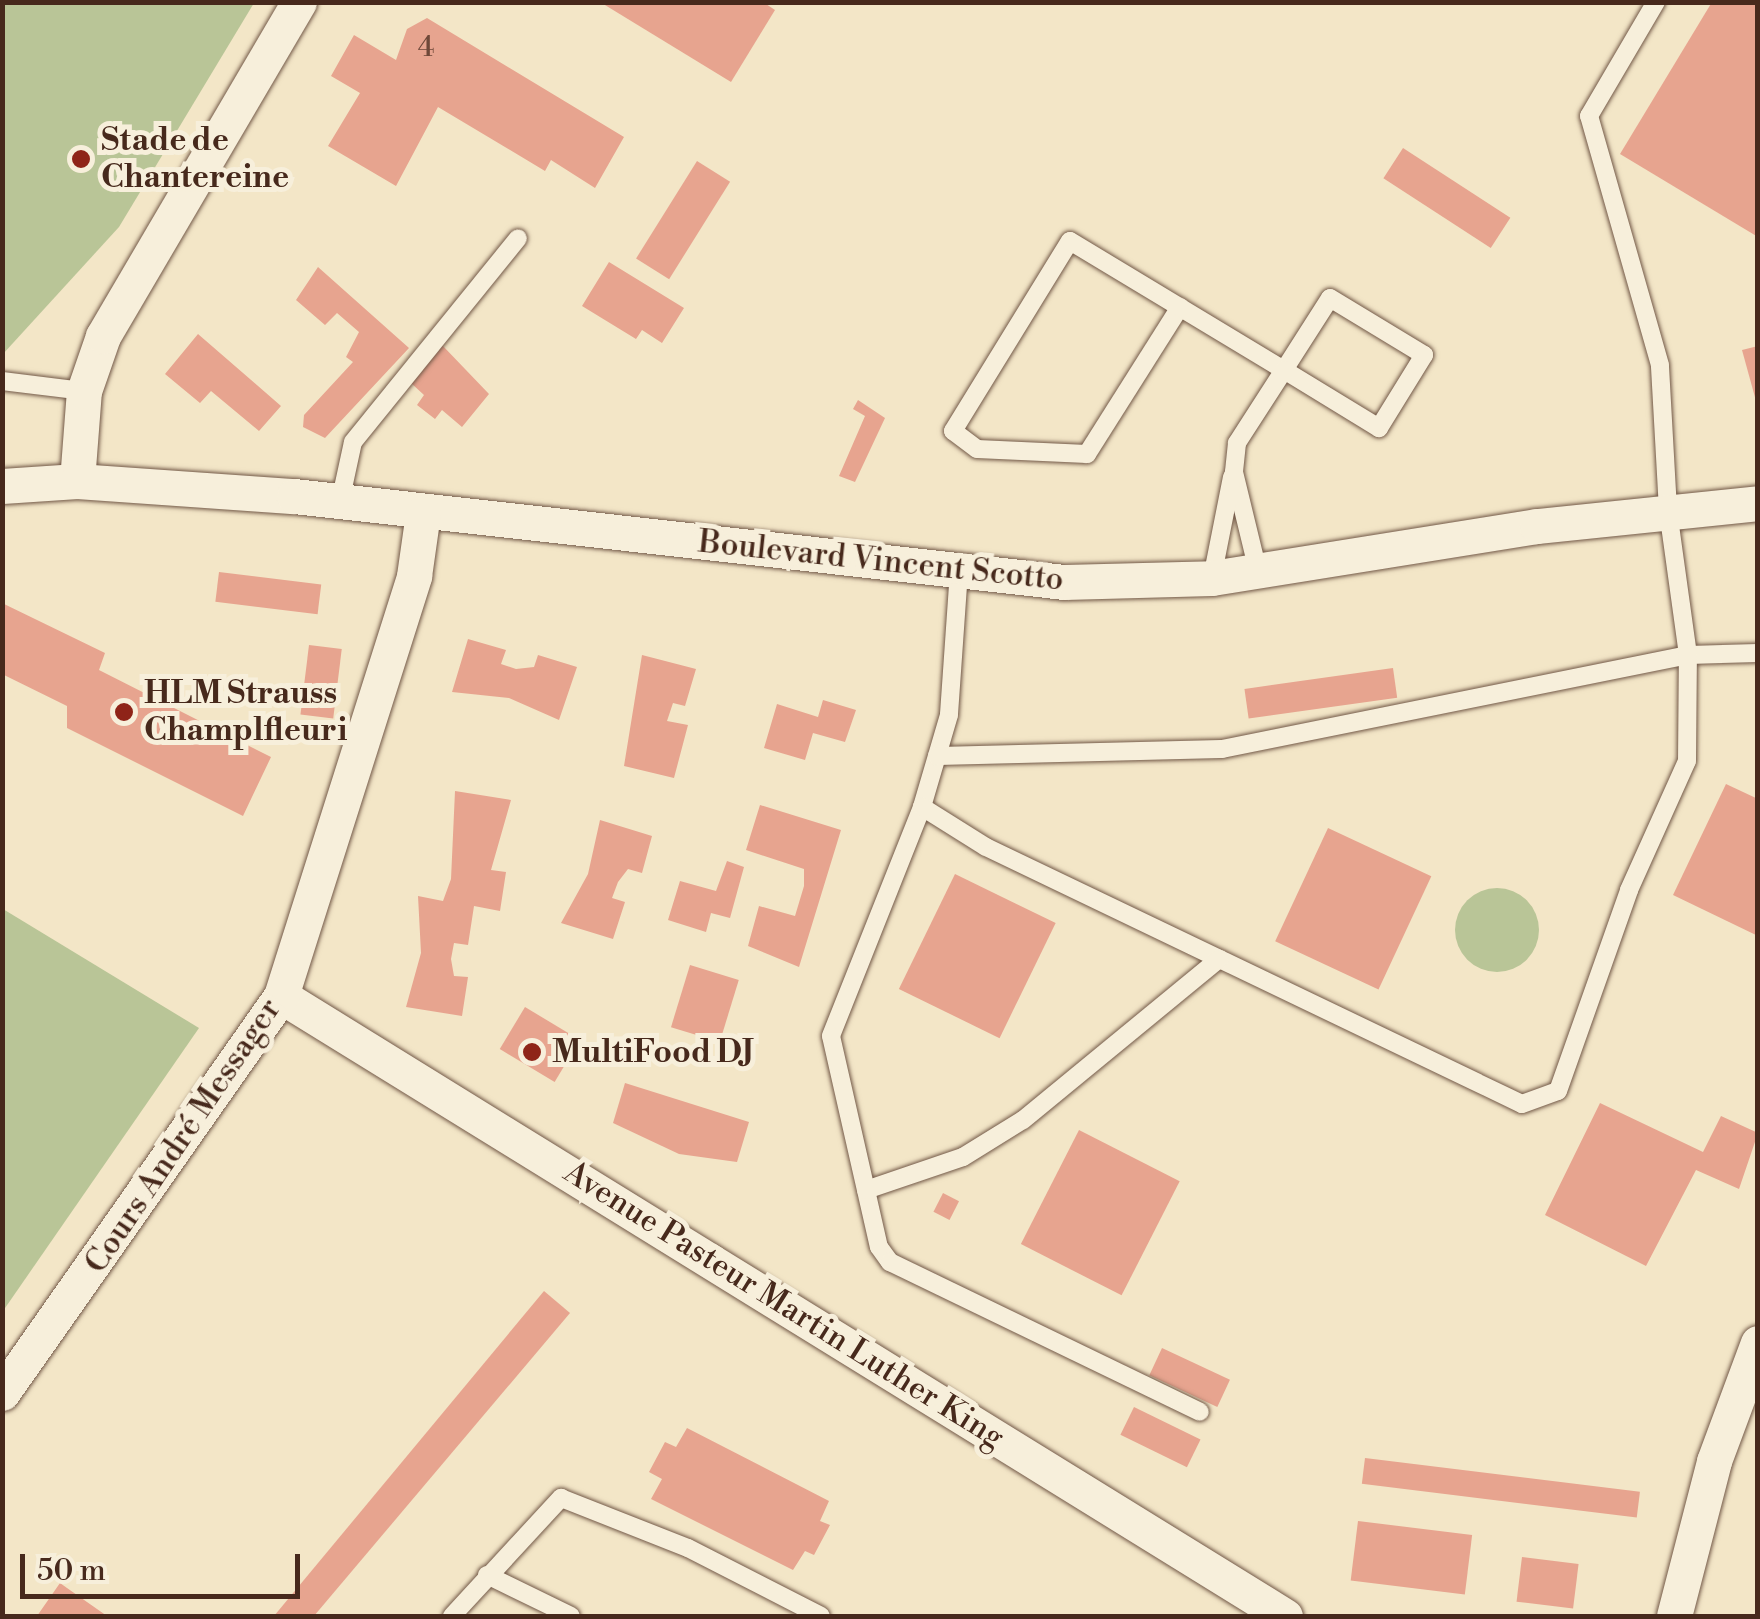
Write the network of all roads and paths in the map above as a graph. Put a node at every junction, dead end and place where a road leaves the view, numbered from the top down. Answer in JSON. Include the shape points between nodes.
{"nodes":[{"id":1,"x":299,"y":2,"type":"edge"},
{"id":2,"x":1656,"y":2,"type":"edge"},
{"id":3,"x":518,"y":238,"type":"dead end"},
{"id":4,"x":1180,"y":307,"type":"junction"},
{"id":5,"x":1284,"y":370,"type":"junction"},
{"id":6,"x":2,"y":381,"type":"edge"},
{"id":7,"x":84,"y":391,"type":"junction"},
{"id":8,"x":1234,"y":472,"type":"junction"},
{"id":9,"x":77,"y":481,"type":"junction"},
{"id":10,"x":2,"y":486,"type":"edge"},
{"id":11,"x":340,"y":502,"type":"junction"},
{"id":12,"x":1758,"y":503,"type":"edge"},
{"id":13,"x":1668,"y":510,"type":"junction"},
{"id":14,"x":423,"y":513,"type":"junction"},
{"id":15,"x":959,"y":571,"type":"junction"},
{"id":16,"x":1258,"y":571,"type":"junction"},
{"id":17,"x":1212,"y":578,"type":"junction"},
{"id":18,"x":1758,"y":653,"type":"edge"},
{"id":19,"x":1688,"y":655,"type":"junction"},
{"id":20,"x":937,"y":756,"type":"junction"},
{"id":21,"x":922,"y":807,"type":"junction"},
{"id":22,"x":1219,"y":959,"type":"junction"},
{"id":23,"x":282,"y":996,"type":"junction"},
{"id":24,"x":866,"y":1190,"type":"junction"},
{"id":25,"x":1758,"y":1343,"type":"edge"},
{"id":26,"x":2,"y":1393,"type":"edge"},
{"id":27,"x":1200,"y":1412,"type":"dead end"},
{"id":28,"x":487,"y":1575,"type":"junction"},
{"id":29,"x":452,"y":1616,"type":"edge"},
{"id":30,"x":571,"y":1616,"type":"edge"},
{"id":31,"x":821,"y":1616,"type":"edge"},
{"id":32,"x":1285,"y":1616,"type":"edge"},
{"id":33,"x":1674,"y":1616,"type":"edge"}],
"edges":[{"from":1,"to":7,"type":"street","via":[[103,336]]},
{"from":2,"to":13,"type":"lane","via":[[1589,116],[1660,365]]},
{"from":3,"to":11,"type":"lane","via":[[352,442]]},
{"from":4,"to":4,"type":"lane","via":[[1070,241],[953,431],[977,449],[1087,454]]},
{"from":4,"to":5,"type":"lane"},
{"from":5,"to":5,"type":"lane","via":[[1379,428],[1424,355],[1330,298]]},
{"from":5,"to":8,"type":"lane","via":[[1237,443]]},
{"from":6,"to":7,"type":"lane"},
{"from":7,"to":9,"type":"street"},
{"from":8,"to":16,"type":"lane"},
{"from":8,"to":17,"type":"lane"},
{"from":9,"to":10,"type":"street","name":"Boulevard Vincent Scotto"},
{"from":9,"to":11,"type":"street","name":"Boulevard Vincent Scotto"},
{"from":11,"to":14,"type":"street","name":"Boulevard Vincent Scotto"},
{"from":12,"to":13,"type":"street","name":"Boulevard Vincent Scotto"},
{"from":13,"to":16,"type":"street","name":"Boulevard Vincent Scotto"},
{"from":13,"to":19,"type":"lane"},
{"from":14,"to":15,"type":"street","name":"Boulevard Vincent Scotto"},
{"from":14,"to":23,"type":"street","name":"Cours André Messager","via":[[414,576]]},
{"from":15,"to":17,"type":"street","name":"Boulevard Vincent Scotto","via":[[1064,582]]},
{"from":15,"to":20,"type":"lane","via":[[950,715]]},
{"from":16,"to":17,"type":"street","name":"Boulevard Vincent Scotto"},
{"from":18,"to":19,"type":"lane"},
{"from":19,"to":20,"type":"lane","via":[[1222,750]]},
{"from":19,"to":22,"type":"lane","via":[[1687,761],[1629,890],[1558,1091],[1522,1104]]},
{"from":20,"to":21,"type":"lane"},
{"from":21,"to":22,"type":"lane","via":[[986,848]]},
{"from":21,"to":24,"type":"lane","via":[[831,1036]]},
{"from":22,"to":24,"type":"lane","via":[[1023,1120],[962,1157]]},
{"from":23,"to":26,"type":"street","name":"Cours André Messager"},
{"from":23,"to":32,"type":"street","name":"Avenue Pasteur Martin Luther King"},
{"from":24,"to":27,"type":"lane","via":[[890,1262]]},
{"from":25,"to":33,"type":"street","via":[[1714,1461]]},
{"from":28,"to":29,"type":"lane"},
{"from":28,"to":30,"type":"lane"},
{"from":28,"to":31,"type":"lane","via":[[561,1498],[688,1548]]}]}
